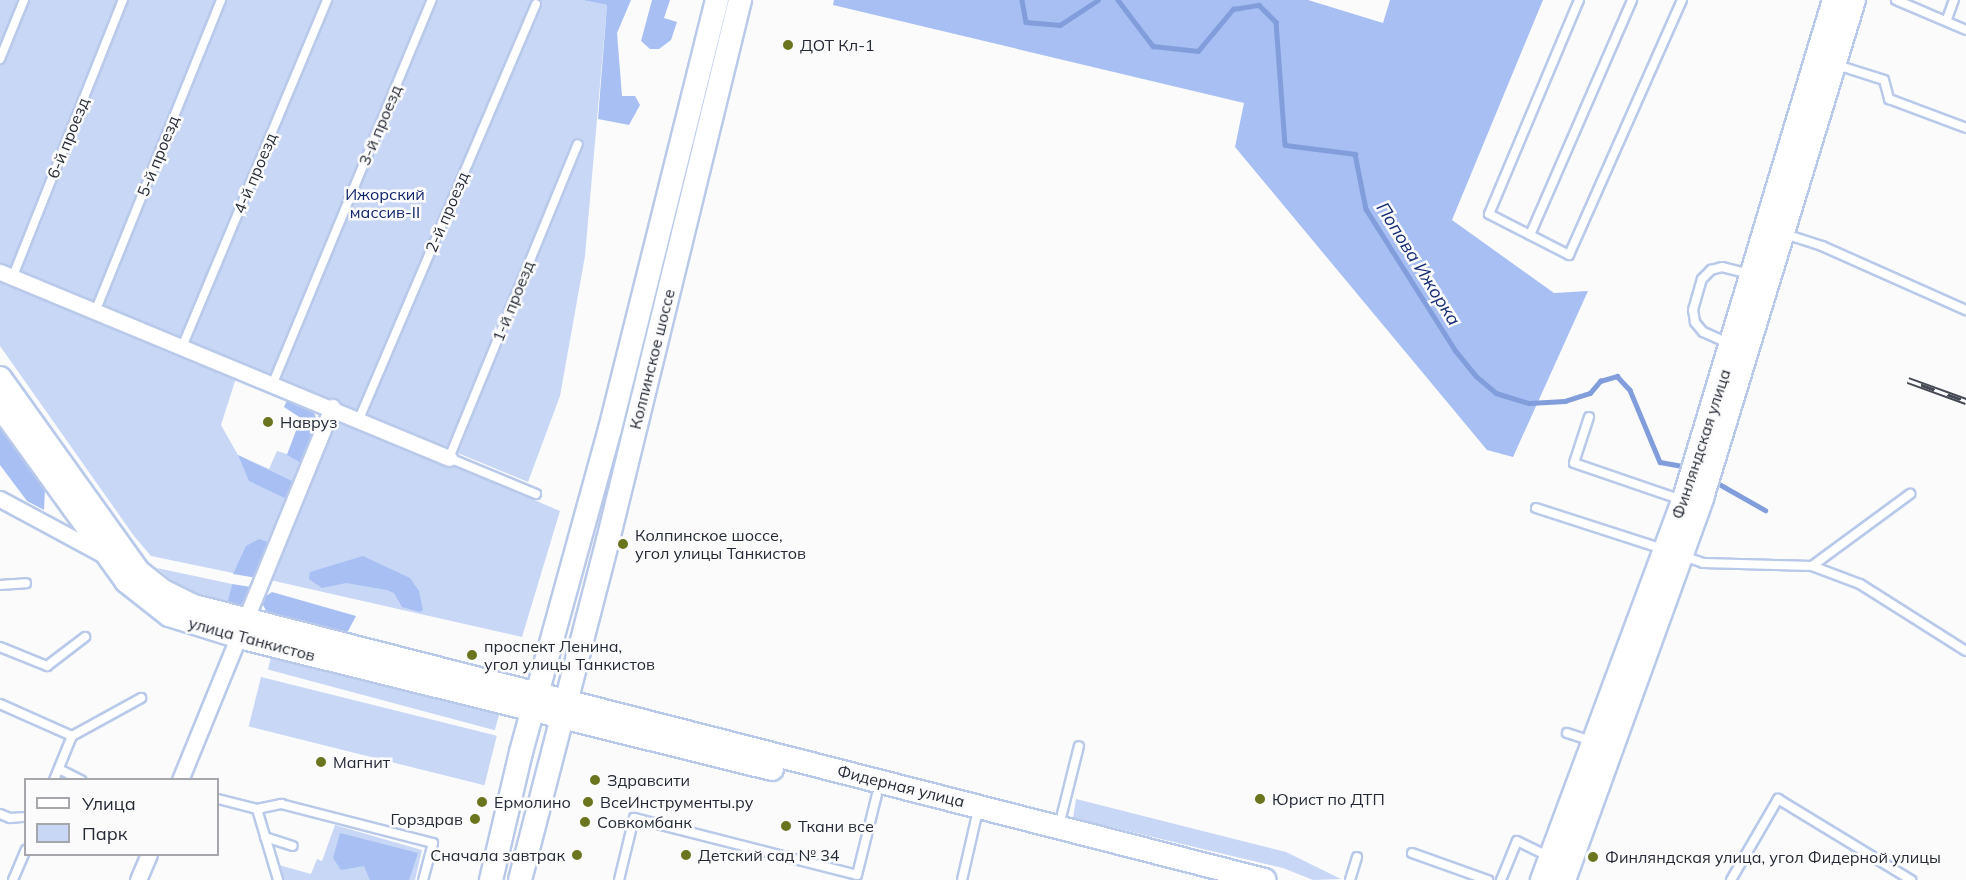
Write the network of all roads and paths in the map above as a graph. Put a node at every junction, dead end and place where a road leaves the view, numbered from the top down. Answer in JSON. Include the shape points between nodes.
{"nodes":[{"id":1,"x":24,"y":0,"type":"edge"},
{"id":2,"x":123,"y":0,"type":"edge"},
{"id":3,"x":221,"y":0,"type":"edge"},
{"id":4,"x":327,"y":0,"type":"edge"},
{"id":5,"x":432,"y":0,"type":"edge"},
{"id":6,"x":717,"y":0,"type":"edge"},
{"id":7,"x":741,"y":0,"type":"edge"},
{"id":8,"x":1579,"y":0,"type":"edge"},
{"id":9,"x":1632,"y":0,"type":"edge"},
{"id":10,"x":1682,"y":0,"type":"edge"},
{"id":11,"x":1834,"y":0,"type":"edge"},
{"id":12,"x":1854,"y":0,"type":"edge"},
{"id":13,"x":1896,"y":0,"type":"edge"},
{"id":14,"x":1954,"y":0,"type":"edge"},
{"id":15,"x":536,"y":4,"type":"dead end"},
{"id":16,"x":1947,"y":19,"type":"junction"},
{"id":17,"x":1966,"y":30,"type":"edge"},
{"id":18,"x":0,"y":59,"type":"edge"},
{"id":19,"x":1824,"y":61,"type":"junction"},
{"id":20,"x":1966,"y":128,"type":"edge"},
{"id":21,"x":578,"y":144,"type":"dead end"},
{"id":22,"x":1774,"y":231,"type":"junction"},
{"id":23,"x":1530,"y":235,"type":"junction"},
{"id":24,"x":6,"y":274,"type":"edge"},
{"id":25,"x":1752,"y":275,"type":"junction"},
{"id":26,"x":1966,"y":310,"type":"edge"},
{"id":27,"x":95,"y":312,"type":"junction"},
{"id":28,"x":1732,"y":344,"type":"junction"},
{"id":29,"x":183,"y":346,"type":"junction"},
{"id":30,"x":0,"y":378,"type":"edge"},
{"id":31,"x":273,"y":383,"type":"junction"},
{"id":32,"x":0,"y":406,"type":"edge"},
{"id":33,"x":332,"y":407,"type":"junction"},
{"id":34,"x":1589,"y":417,"type":"dead end"},
{"id":35,"x":359,"y":419,"type":"junction"},
{"id":36,"x":1709,"y":448,"type":"junction"},
{"id":37,"x":449,"y":458,"type":"junction"},
{"id":38,"x":536,"y":494,"type":"dead end"},
{"id":39,"x":1910,"y":494,"type":"dead end"},
{"id":40,"x":1691,"y":497,"type":"junction"},
{"id":41,"x":0,"y":499,"type":"edge"},
{"id":42,"x":1536,"y":508,"type":"dead end"},
{"id":43,"x":1674,"y":553,"type":"junction"},
{"id":44,"x":109,"y":558,"type":"junction"},
{"id":45,"x":1812,"y":566,"type":"junction"},
{"id":46,"x":26,"y":583,"type":"dead end"},
{"id":47,"x":0,"y":585,"type":"edge"},
{"id":48,"x":242,"y":629,"type":"junction"},
{"id":49,"x":85,"y":637,"type":"dead end"},
{"id":50,"x":0,"y":647,"type":"edge"},
{"id":51,"x":1966,"y":651,"type":"edge"},
{"id":52,"x":141,"y":698,"type":"dead end"},
{"id":53,"x":535,"y":702,"type":"junction"},
{"id":54,"x":0,"y":704,"type":"edge"},
{"id":55,"x":565,"y":710,"type":"junction"},
{"id":56,"x":1567,"y":733,"type":"dead end"},
{"id":57,"x":72,"y":736,"type":"junction"},
{"id":58,"x":1595,"y":742,"type":"junction"},
{"id":59,"x":1079,"y":746,"type":"dead end"},
{"id":60,"x":59,"y":769,"type":"junction"},
{"id":61,"x":55,"y":778,"type":"edge"},
{"id":62,"x":77,"y":778,"type":"edge"},
{"id":63,"x":181,"y":778,"type":"edge"},
{"id":64,"x":878,"y":787,"type":"junction"},
{"id":65,"x":219,"y":799,"type":"edge"},
{"id":66,"x":257,"y":809,"type":"junction"},
{"id":67,"x":978,"y":812,"type":"junction"},
{"id":68,"x":0,"y":814,"type":"edge"},
{"id":69,"x":24,"y":817,"type":"edge"},
{"id":70,"x":1057,"y":833,"type":"junction"},
{"id":71,"x":265,"y":837,"type":"junction"},
{"id":72,"x":292,"y":846,"type":"dead end"},
{"id":73,"x":1412,"y":853,"type":"dead end"},
{"id":74,"x":24,"y":855,"type":"edge"},
{"id":75,"x":149,"y":856,"type":"edge"},
{"id":76,"x":1357,"y":857,"type":"dead end"},
{"id":77,"x":1552,"y":858,"type":"junction"},
{"id":78,"x":840,"y":871,"type":"junction"},
{"id":79,"x":13,"y":880,"type":"edge"},
{"id":80,"x":138,"y":880,"type":"edge"},
{"id":81,"x":278,"y":880,"type":"edge"},
{"id":82,"x":423,"y":880,"type":"edge"},
{"id":83,"x":491,"y":880,"type":"edge"},
{"id":84,"x":519,"y":880,"type":"edge"},
{"id":85,"x":619,"y":880,"type":"edge"},
{"id":86,"x":838,"y":880,"type":"edge"},
{"id":87,"x":962,"y":880,"type":"edge"},
{"id":88,"x":1210,"y":880,"type":"edge"},
{"id":89,"x":1264,"y":880,"type":"edge"},
{"id":90,"x":1350,"y":880,"type":"edge"},
{"id":91,"x":1488,"y":880,"type":"edge"},
{"id":92,"x":1502,"y":880,"type":"edge"},
{"id":93,"x":1542,"y":880,"type":"edge"},
{"id":94,"x":1564,"y":880,"type":"edge"},
{"id":95,"x":1731,"y":880,"type":"edge"},
{"id":96,"x":1911,"y":880,"type":"edge"}],
"edges":[{"from":1,"to":18,"type":"lane"},
{"from":2,"to":24,"type":"lane","name":"6-й проезд"},
{"from":3,"to":27,"type":"lane","name":"5-й проезд"},
{"from":4,"to":29,"type":"lane","name":"4-й проезд"},
{"from":5,"to":31,"type":"lane","name":"3-й проезд"},
{"from":6,"to":53,"type":"main road","name":"Колпинское шоссе","via":[[610,429]]},
{"from":7,"to":55,"type":"main road","name":"Колпинское шоссе"},
{"from":8,"to":23,"type":"lane","via":[[1489,214]]},
{"from":9,"to":23,"type":"lane"},
{"from":10,"to":23,"type":"lane","via":[[1569,255]]},
{"from":11,"to":19,"type":"main road","name":"Финляндская улица"},
{"from":12,"to":19,"type":"main road","name":"Финляндская улица"},
{"from":13,"to":16,"type":"lane"},
{"from":14,"to":16,"type":"lane"},
{"from":15,"to":35,"type":"lane","name":"2-й проезд"},
{"from":16,"to":17,"type":"lane"},
{"from":19,"to":20,"type":"lane","via":[[1884,80],[1889,99]]},
{"from":19,"to":22,"type":"main road","name":"Финляндская улица"},
{"from":21,"to":37,"type":"lane","name":"1-й проезд"},
{"from":22,"to":25,"type":"main road","name":"Финляндская улица"},
{"from":22,"to":26,"type":"lane","via":[[1822,246]]},
{"from":22,"to":36,"type":"main road","name":"Финляндская улица"},
{"from":24,"to":27,"type":"street"},
{"from":25,"to":28,"type":"main road","name":"Финляндская улица"},
{"from":25,"to":28,"type":"lane","via":[[1722,267],[1711,270],[1702,279],[1693,310],[1703,332]]},
{"from":27,"to":29,"type":"street"},
{"from":28,"to":36,"type":"main road","name":"Финляндская улица"},
{"from":29,"to":31,"type":"street"},
{"from":30,"to":48,"type":"main road","name":"улица Танкистов","via":[[139,572],[165,592]]},
{"from":31,"to":33,"type":"street"},
{"from":32,"to":44,"type":"main road","name":"улица Танкистов"},
{"from":33,"to":35,"type":"street"},
{"from":33,"to":48,"type":"street"},
{"from":34,"to":40,"type":"lane","via":[[1574,463]]},
{"from":35,"to":37,"type":"street"},
{"from":36,"to":40,"type":"main road","name":"Финляндская улица"},
{"from":37,"to":38,"type":"lane"},
{"from":39,"to":45,"type":"lane"},
{"from":40,"to":43,"type":"main road","name":"Финляндская улица"},
{"from":41,"to":44,"type":"street"},
{"from":42,"to":43,"type":"lane"},
{"from":43,"to":45,"type":"lane","via":[[1703,563]]},
{"from":43,"to":58,"type":"main road","name":"Финляндская улица"},
{"from":43,"to":94,"type":"main road","name":"Финляндская улица"},
{"from":44,"to":48,"type":"main road","name":"улица Танкистов","via":[[126,581],[155,607],[187,623]]},
{"from":45,"to":51,"type":"lane","via":[[1860,584]]},
{"from":46,"to":47,"type":"lane"},
{"from":48,"to":53,"type":"main road","name":"улица Танкистов"},
{"from":48,"to":63,"type":"street"},
{"from":49,"to":50,"type":"lane","via":[[47,666]]},
{"from":52,"to":57,"type":"lane"},
{"from":53,"to":55,"type":"main road","name":"Фидерная улица"},
{"from":53,"to":83,"type":"main road","name":"Колпинское шоссе"},
{"from":54,"to":57,"type":"lane"},
{"from":55,"to":64,"type":"main road","name":"Фидерная улица"},
{"from":55,"to":84,"type":"main road","name":"Колпинское шоссе"},
{"from":56,"to":58,"type":"lane"},
{"from":57,"to":60,"type":"lane"},
{"from":58,"to":77,"type":"main road","name":"Финляндская улица"},
{"from":59,"to":70,"type":"lane"},
{"from":60,"to":61,"type":"lane"},
{"from":60,"to":62,"type":"lane"},
{"from":64,"to":67,"type":"main road","name":"Фидерная улица"},
{"from":64,"to":78,"type":"lane","via":[[856,875]]},
{"from":65,"to":66,"type":"lane"},
{"from":66,"to":71,"type":"lane"},
{"from":66,"to":82,"type":"lane","via":[[282,804],[433,843]]},
{"from":67,"to":70,"type":"main road","name":"Фидерная улица"},
{"from":67,"to":87,"type":"lane"},
{"from":68,"to":69,"type":"lane"},
{"from":70,"to":88,"type":"main road","name":"Фидерная улица"},
{"from":70,"to":89,"type":"main road","name":"Фидерная улица"},
{"from":71,"to":72,"type":"lane"},
{"from":71,"to":81,"type":"lane"},
{"from":73,"to":91,"type":"lane"},
{"from":74,"to":79,"type":"lane"},
{"from":75,"to":80,"type":"street"},
{"from":76,"to":90,"type":"lane"},
{"from":77,"to":92,"type":"lane","via":[[1517,841]]},
{"from":77,"to":93,"type":"main road","name":"Финляндская улица"},
{"from":78,"to":85,"type":"lane","via":[[634,818]]},
{"from":78,"to":86,"type":"lane"},
{"from":95,"to":96,"type":"lane","via":[[1778,799]]}]}
